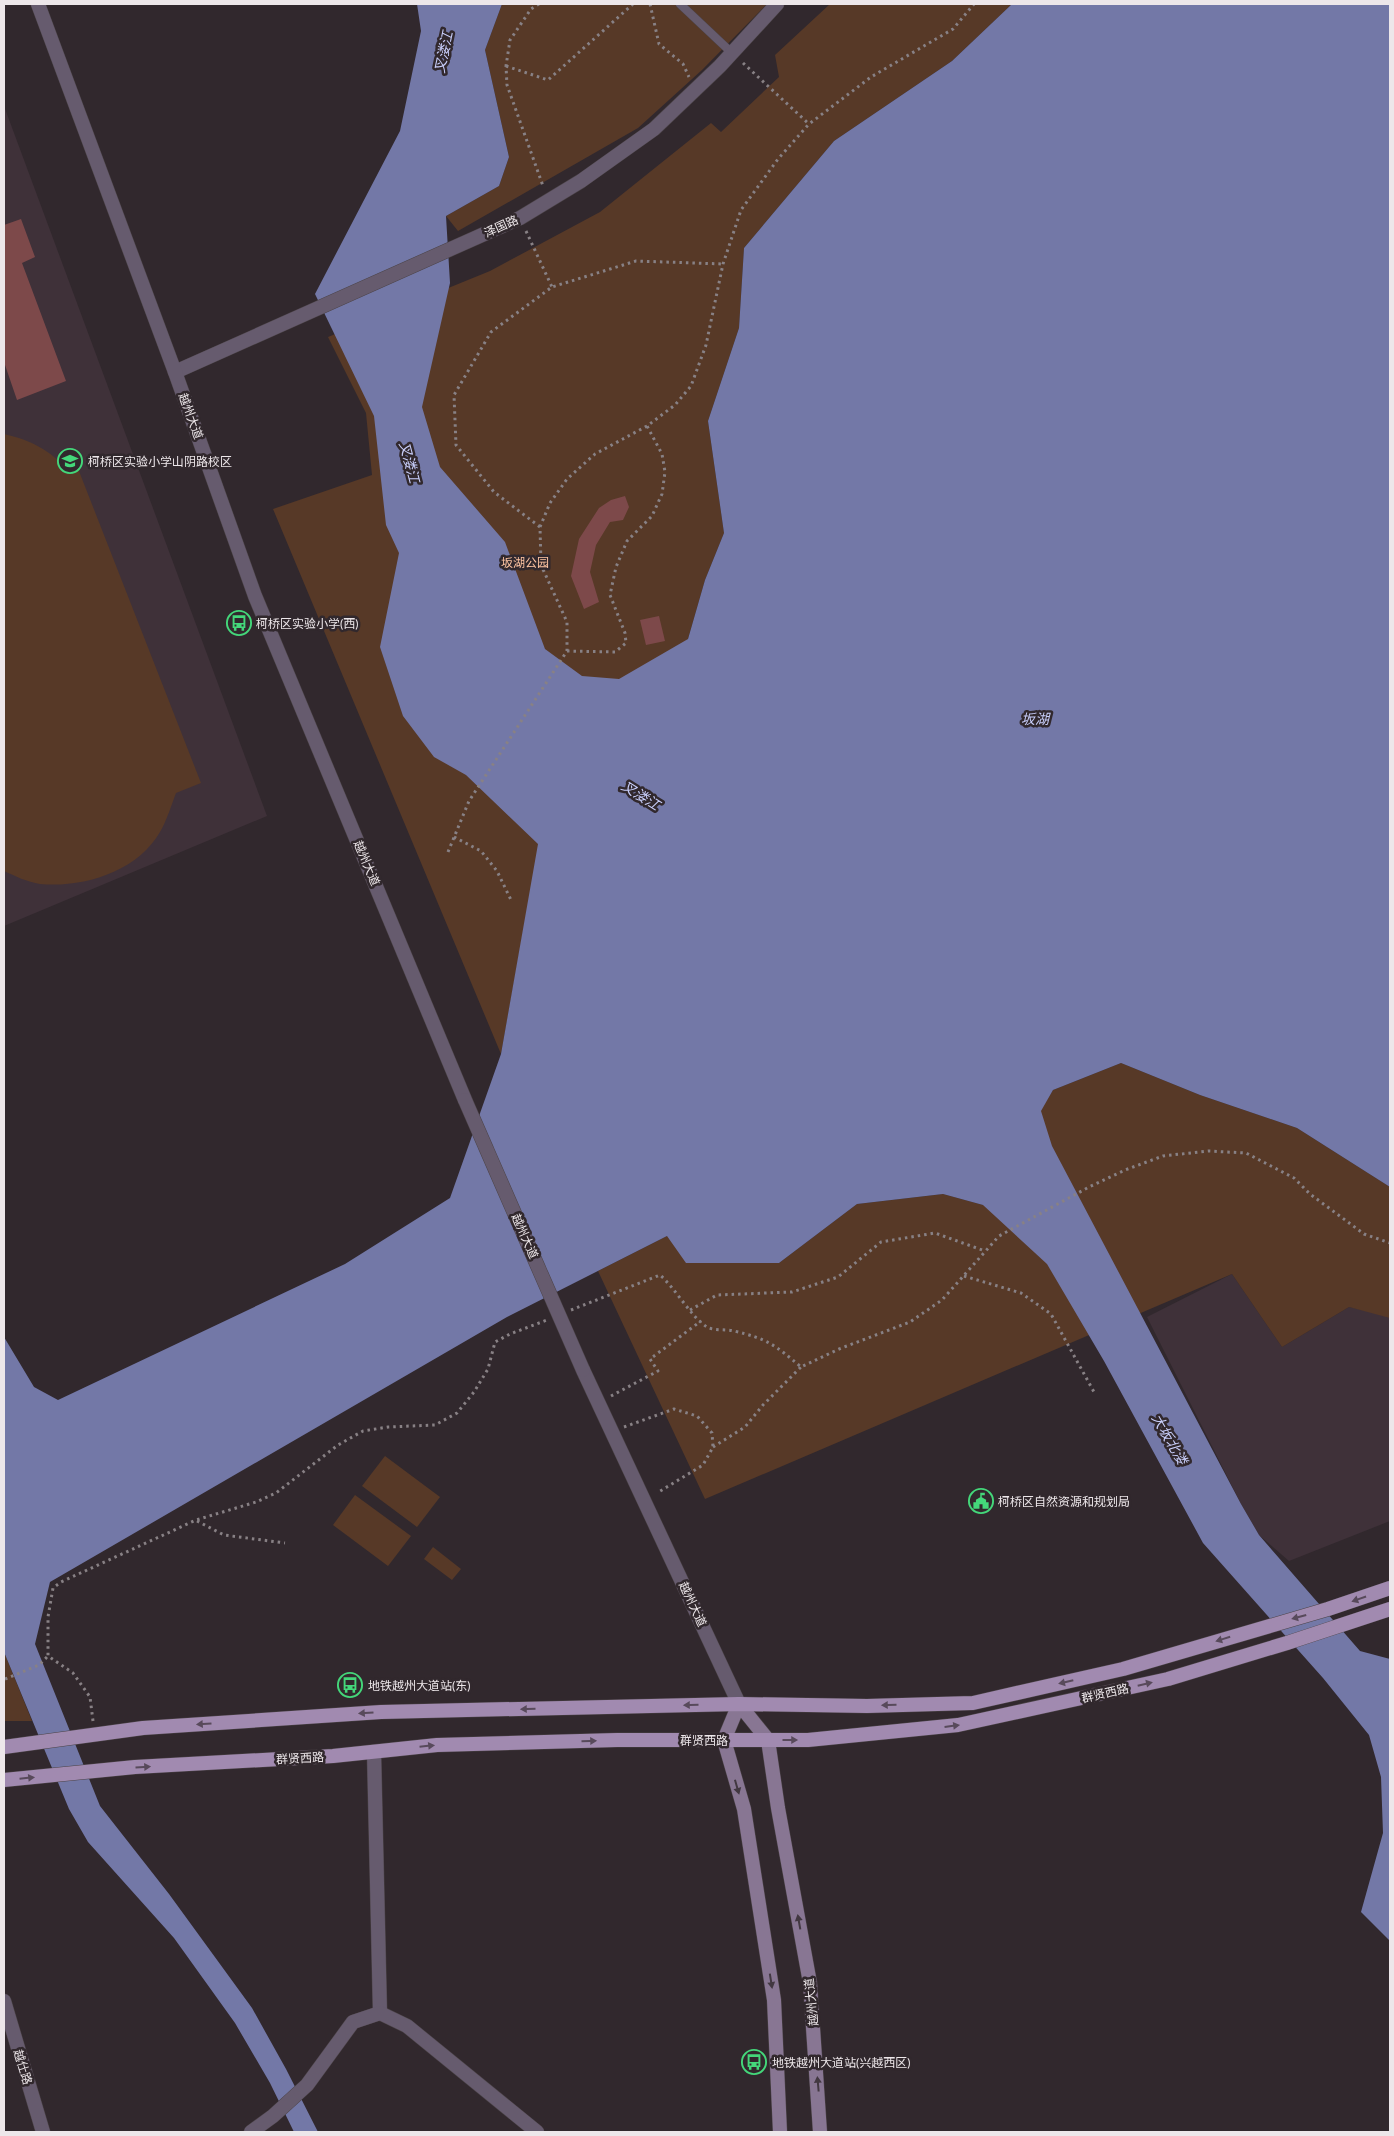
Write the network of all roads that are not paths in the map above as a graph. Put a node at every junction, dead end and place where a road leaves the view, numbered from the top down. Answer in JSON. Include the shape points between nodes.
{"nodes":[{"id":1,"x":38,"y":4,"type":"edge"},
{"id":2,"x":680,"y":4,"type":"edge"},
{"id":3,"x":777,"y":4,"type":"edge"},
{"id":4,"x":732,"y":53,"type":"junction"},
{"id":5,"x":175,"y":372,"type":"junction"},
{"id":6,"x":1390,"y":1588,"type":"edge"},
{"id":7,"x":1390,"y":1609,"type":"edge"},
{"id":8,"x":739,"y":1704,"type":"junction"},
{"id":9,"x":724,"y":1740,"type":"junction"},
{"id":10,"x":768,"y":1740,"type":"junction"},
{"id":11,"x":4,"y":1748,"type":"edge"},
{"id":12,"x":374,"y":1752,"type":"junction"},
{"id":13,"x":4,"y":1780,"type":"edge"},
{"id":14,"x":4,"y":2001,"type":"edge"},
{"id":15,"x":380,"y":2013,"type":"junction"},
{"id":16,"x":43,"y":2132,"type":"edge"},
{"id":17,"x":251,"y":2132,"type":"edge"},
{"id":18,"x":537,"y":2132,"type":"edge"},
{"id":19,"x":780,"y":2132,"type":"edge"},
{"id":20,"x":820,"y":2132,"type":"edge"}],
"edges":[{"from":1,"to":5,"type":"street","name":"越州大道"},
{"from":2,"to":4,"type":"lane"},
{"from":3,"to":4,"type":"street","name":"泽国路"},
{"from":4,"to":5,"type":"street","name":"泽国路","via":[[654,129],[520,218]]},
{"from":5,"to":8,"type":"street","name":"越州大道","bridge":true,"via":[[255,596],[465,1100],[583,1370]]},
{"from":6,"to":8,"type":"main road","name":"群贤西路","one_way":true,"via":[[1123,1669],[973,1703],[867,1706]]},
{"from":10,"to":7,"type":"main road","name":"群贤西路","one_way":true,"via":[[808,1740],[958,1725],[1168,1679]]},
{"from":8,"to":9,"type":"main road"},
{"from":8,"to":10,"type":"main road","name":"越州大道"},
{"from":8,"to":11,"type":"main road","name":"群贤西路","one_way":true,"via":[[381,1712],[143,1728]]},
{"from":9,"to":10,"type":"main road","name":"群贤西路"},
{"from":12,"to":9,"type":"main road","name":"群贤西路","one_way":true,"via":[[438,1745]]},
{"from":9,"to":19,"type":"main road","one_way":true,"via":[[744,1809],[774,2000]]},
{"from":20,"to":10,"type":"main road","name":"越州大道","one_way":true,"via":[[810,1983]]},
{"from":13,"to":12,"type":"main road","name":"群贤西路","one_way":true},
{"from":12,"to":15,"type":"street"},
{"from":14,"to":16,"type":"street","name":"越仕路"},
{"from":15,"to":17,"type":"street","via":[[352,2022],[307,2085]]},
{"from":15,"to":18,"type":"street","via":[[406,2026]]}]}
